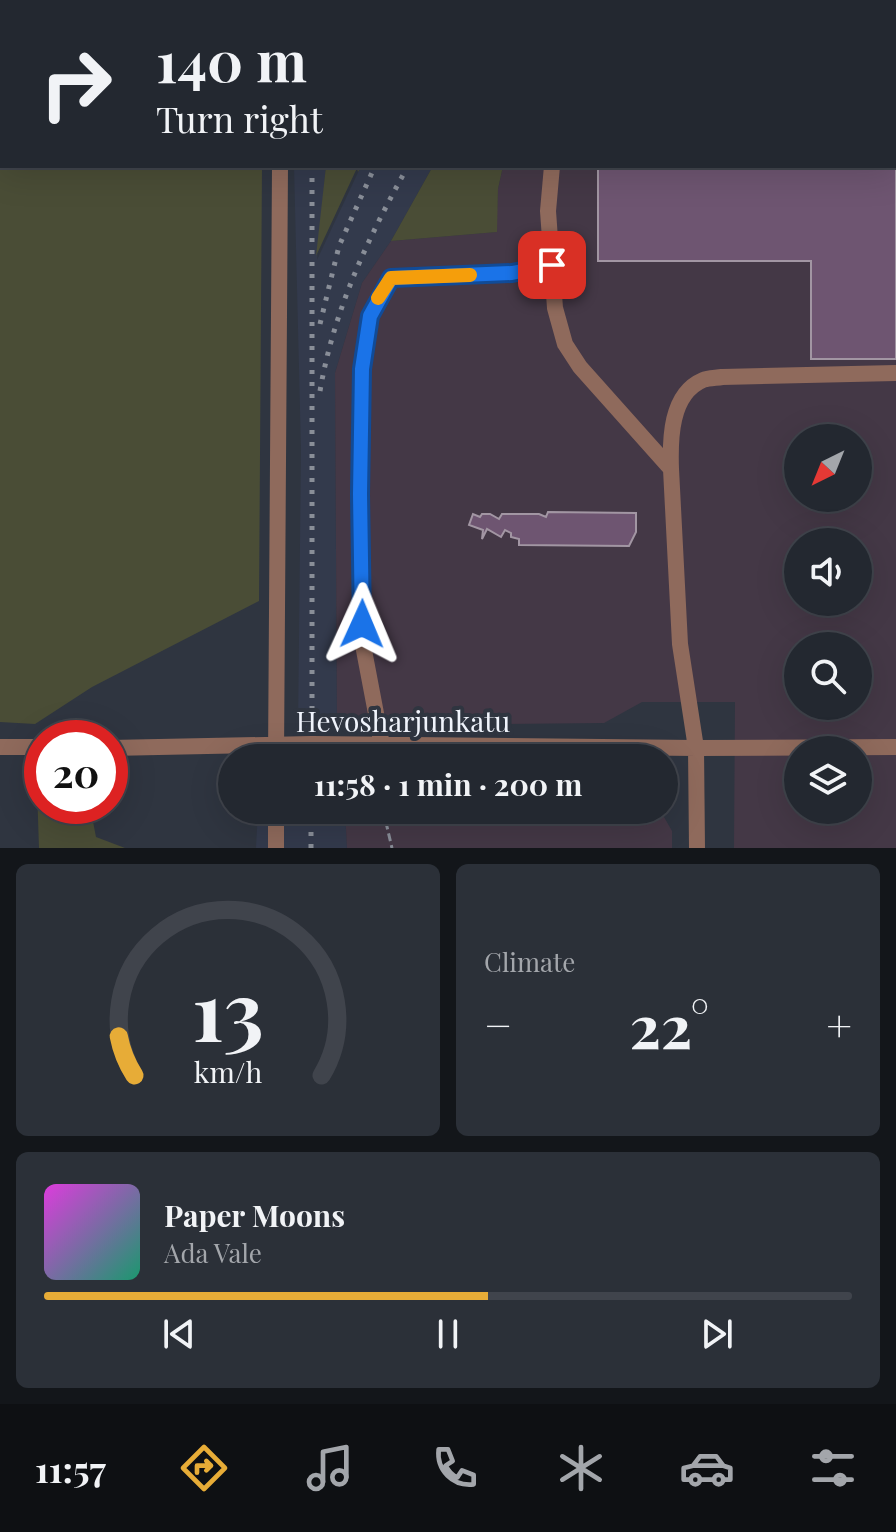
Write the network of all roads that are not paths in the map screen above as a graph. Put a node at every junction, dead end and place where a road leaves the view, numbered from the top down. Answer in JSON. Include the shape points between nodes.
{"nodes":[{"id":1,"x":280,"y":168,"type":"edge"},
{"id":2,"x":552,"y":168,"type":"edge"},
{"id":3,"x":552,"y":265,"type":"junction"},
{"id":4,"x":896,"y":373,"type":"edge"},
{"id":5,"x":671,"y":469,"type":"junction"},
{"id":6,"x":276,"y":744,"type":"edge"},
{"id":7,"x":382,"y":744,"type":"edge"},
{"id":8,"x":0,"y":747,"type":"edge"},
{"id":9,"x":24,"y":747,"type":"edge"},
{"id":10,"x":896,"y":747,"type":"edge"},
{"id":11,"x":128,"y":748,"type":"edge"},
{"id":12,"x":678,"y":748,"type":"edge"},
{"id":13,"x":696,"y":748,"type":"junction"},
{"id":14,"x":218,"y":750,"type":"edge"},
{"id":15,"x":276,"y":824,"type":"edge"},
{"id":16,"x":276,"y":848,"type":"edge"},
{"id":17,"x":697,"y":848,"type":"edge"}],
"edges":[{"from":1,"to":6,"type":"street"},
{"from":2,"to":3,"type":"street"},
{"from":3,"to":5,"type":"street","via":[[555,308],[565,344]]},
{"from":3,"to":7,"type":"street","via":[[512,273],[391,278],[370,316],[362,369],[363,645]]},
{"from":4,"to":5,"type":"street","via":[[701,380],[675,414]]},
{"from":5,"to":13,"type":"street","via":[[680,644]]},
{"from":8,"to":9,"type":"street"},
{"from":10,"to":13,"type":"street","name":"Hevosharjunkatu"},
{"from":11,"to":14,"type":"street","name":"Hevosharjunkatu"},
{"from":12,"to":13,"type":"street","name":"Hevosharjunkatu"},
{"from":13,"to":17,"type":"street"},
{"from":15,"to":16,"type":"street"}]}
